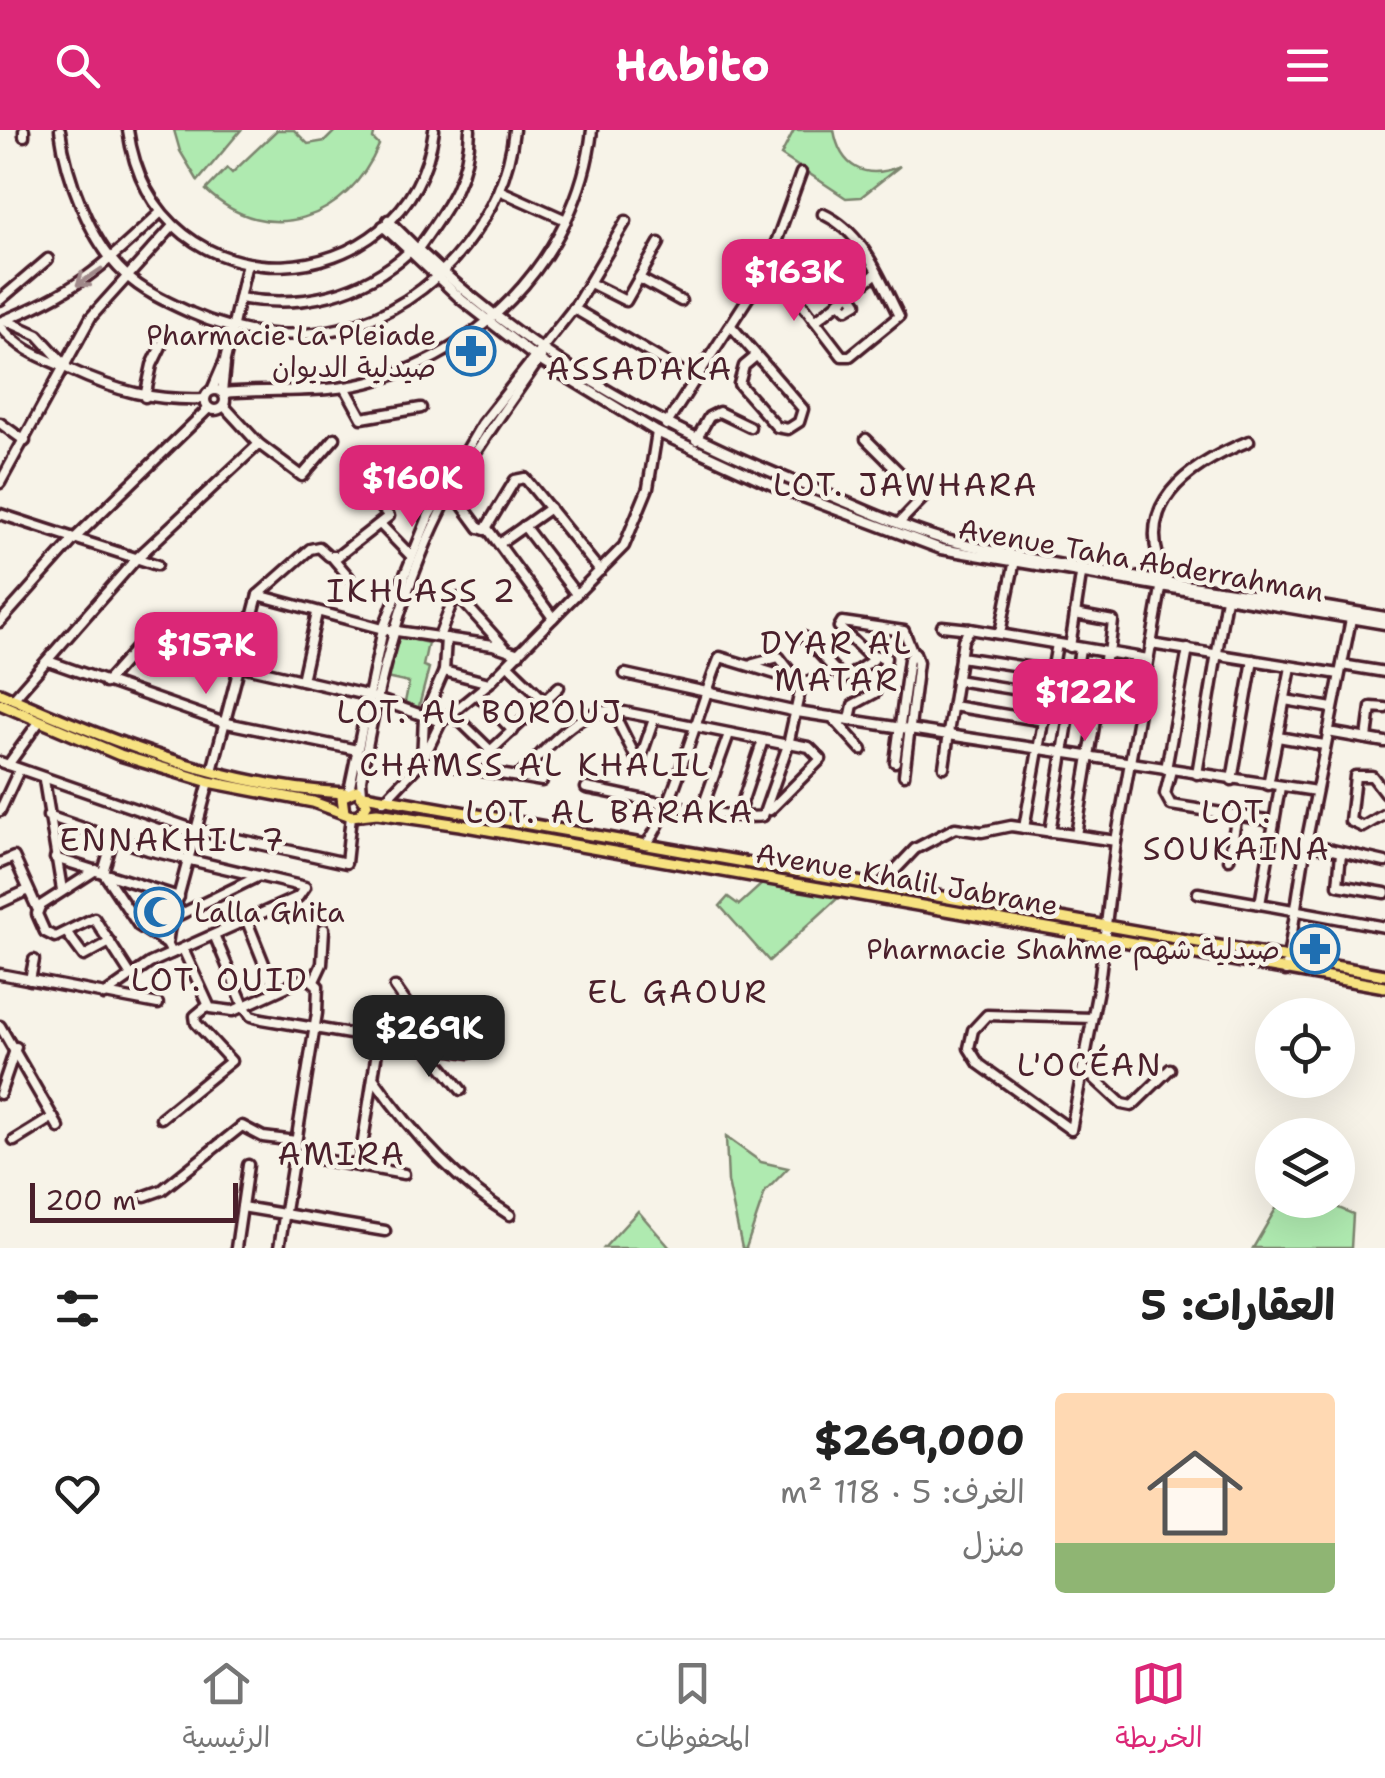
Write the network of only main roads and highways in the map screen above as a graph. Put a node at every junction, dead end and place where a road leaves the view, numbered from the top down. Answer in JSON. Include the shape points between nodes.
{"nodes":[{"id":1,"x":0,"y":693,"type":"edge"},
{"id":2,"x":0,"y":704,"type":"edge"},
{"id":3,"x":210,"y":777,"type":"junction"},
{"id":4,"x":347,"y":792,"type":"junction"},
{"id":5,"x":363,"y":794,"type":"junction"},
{"id":6,"x":352,"y":814,"type":"junction"},
{"id":7,"x":872,"y":889,"type":"junction"},
{"id":8,"x":1104,"y":930,"type":"junction"},
{"id":9,"x":1385,"y":975,"type":"edge"},
{"id":10,"x":1385,"y":987,"type":"edge"}],
"edges":[{"from":1,"to":3,"type":"main road","name":"Avenue Khalil Jabrane"},
{"from":2,"to":3,"type":"main road","name":"Avenue Khalil Jabrane","via":[[140,762]]},
{"from":3,"to":4,"type":"main road","name":"Avenue Khalil Jabrane"},
{"from":3,"to":6,"type":"main road","name":"Avenue Khalil Jabrane"},
{"from":4,"to":5,"type":"main road","name":"Avenue Khalil Jabrane"},
{"from":4,"to":6,"type":"main road","via":[[340,805]]},
{"from":5,"to":6,"type":"main road","via":[[367,804]]},
{"from":5,"to":7,"type":"main road","name":"Avenue Khalil Jabrane"},
{"from":6,"to":7,"type":"main road","name":"Avenue Khalil Jabrane"},
{"from":7,"to":8,"type":"main road","name":"Avenue Khalil Jabrane"},
{"from":8,"to":9,"type":"main road","name":"Avenue Khalil Jabrane"},
{"from":8,"to":10,"type":"main road","name":"Avenue Khalil Jabrane"}]}
